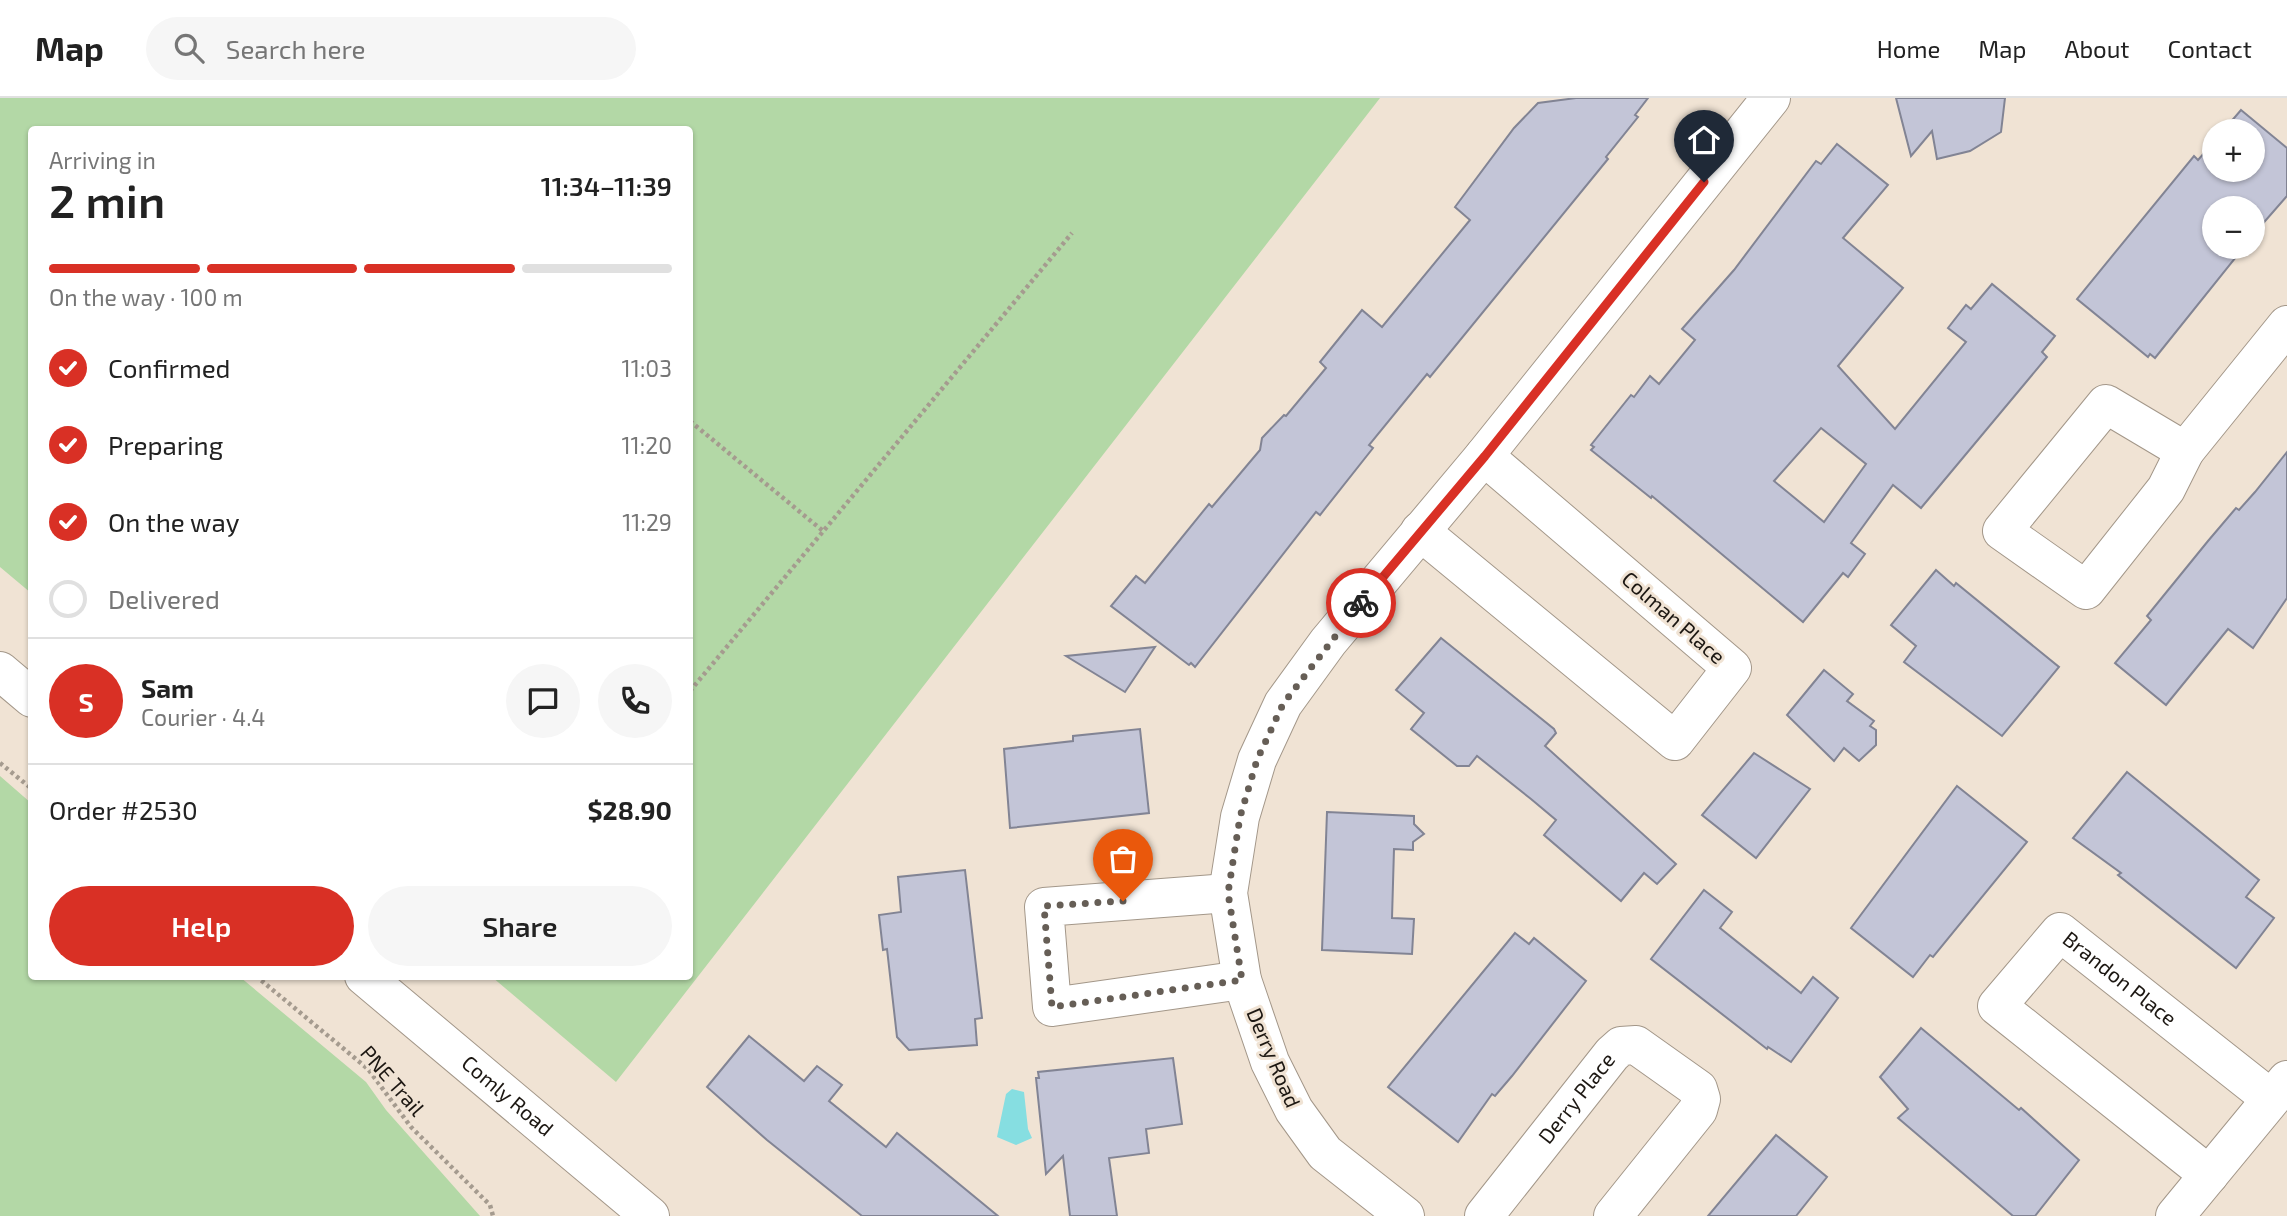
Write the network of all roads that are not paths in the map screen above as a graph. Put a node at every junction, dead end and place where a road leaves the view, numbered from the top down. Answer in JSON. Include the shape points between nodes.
{"nodes":[{"id":1,"x":1772,"y":98,"type":"edge"},
{"id":2,"x":2287,"y":325,"type":"edge"},
{"id":3,"x":2185,"y":451,"type":"junction"},
{"id":4,"x":1485,"y":456,"type":"junction"},
{"id":5,"x":1420,"y":531,"type":"junction"},
{"id":6,"x":0,"y":671,"type":"edge"},
{"id":7,"x":28,"y":695,"type":"edge"},
{"id":8,"x":1228,"y":893,"type":"junction"},
{"id":9,"x":369,"y":980,"type":"edge"},
{"id":10,"x":1242,"y":980,"type":"junction"},
{"id":11,"x":2279,"y":1089,"type":"edge"},
{"id":12,"x":2209,"y":1175,"type":"junction"},
{"id":13,"x":646,"y":1215,"type":"edge"},
{"id":14,"x":1405,"y":1216,"type":"edge"},
{"id":15,"x":1484,"y":1216,"type":"edge"},
{"id":16,"x":1613,"y":1216,"type":"edge"},
{"id":17,"x":2175,"y":1216,"type":"edge"}],
"edges":[{"from":1,"to":4,"type":"street","name":"Derry Road"},
{"from":2,"to":3,"type":"street"},
{"from":3,"to":3,"type":"street","via":[[2106,404],[2002,531],[2086,590],[2166,489]]},
{"from":4,"to":5,"type":"street","name":"Derry Road"},
{"from":4,"to":5,"type":"street","name":"Colman Place","via":[[1732,668],[1675,741]]},
{"from":5,"to":8,"type":"street","name":"Derry Road","via":[[1283,704],[1257,760],[1240,817]]},
{"from":6,"to":7,"type":"street"},
{"from":8,"to":10,"type":"street","name":"Derry Road"},
{"from":8,"to":10,"type":"street","via":[[1044,906],[1052,1007]]},
{"from":9,"to":13,"type":"street","name":"Comly Road"},
{"from":10,"to":14,"type":"street","name":"Derry Road","via":[[1270,1062],[1294,1110],[1325,1153]]},
{"from":11,"to":12,"type":"street"},
{"from":11,"to":12,"type":"street","name":"Brandon Place","via":[[2060,932],[1997,1006]]},
{"from":12,"to":17,"type":"street"},
{"from":15,"to":16,"type":"street","name":"Derry Place","via":[[1612,1054],[1621,1046],[1636,1045],[1698,1089],[1701,1099],[1698,1110]]}]}
